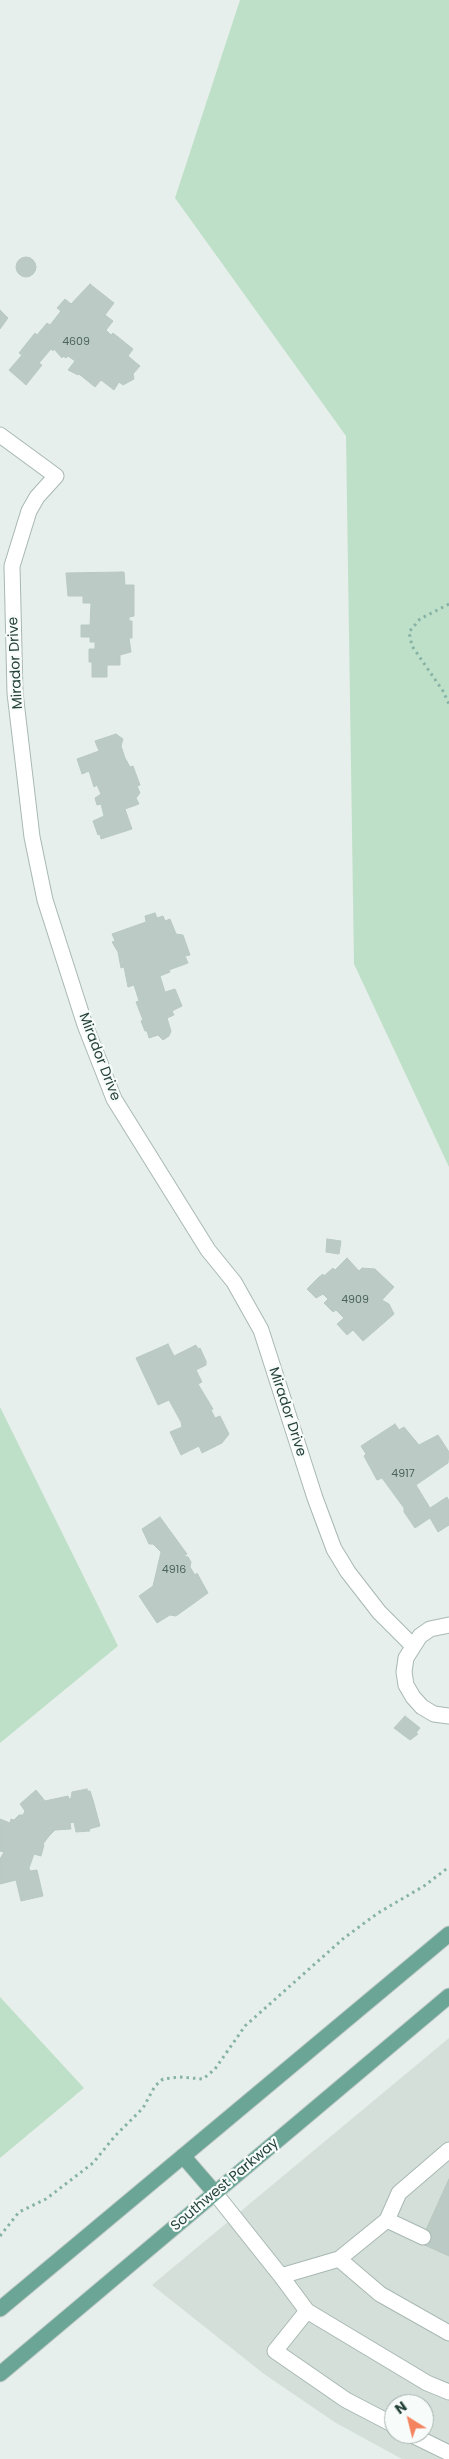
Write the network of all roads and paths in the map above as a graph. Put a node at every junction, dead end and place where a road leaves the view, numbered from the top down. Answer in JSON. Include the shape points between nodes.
{"nodes":[{"id":1,"x":0,"y":435,"type":"edge"},
{"id":2,"x":449,"y":604,"type":"edge"},
{"id":3,"x":449,"y":704,"type":"edge"},
{"id":4,"x":449,"y":1625,"type":"edge"},
{"id":5,"x":412,"y":1645,"type":"junction"},
{"id":6,"x":449,"y":1716,"type":"edge"},
{"id":7,"x":449,"y":1867,"type":"edge"},
{"id":8,"x":449,"y":1934,"type":"edge"},
{"id":9,"x":449,"y":1996,"type":"edge"},
{"id":10,"x":449,"y":2150,"type":"edge"},
{"id":11,"x":183,"y":2156,"type":"junction"},
{"id":12,"x":215,"y":2193,"type":"junction"},
{"id":13,"x":387,"y":2220,"type":"junction"},
{"id":14,"x":0,"y":2236,"type":"edge"},
{"id":15,"x":422,"y":2237,"type":"dead end"},
{"id":16,"x":339,"y":2259,"type":"junction"},
{"id":17,"x":280,"y":2276,"type":"junction"},
{"id":18,"x":0,"y":2309,"type":"edge"},
{"id":19,"x":307,"y":2311,"type":"junction"},
{"id":20,"x":449,"y":2333,"type":"edge"},
{"id":21,"x":0,"y":2374,"type":"edge"},
{"id":22,"x":448,"y":2389,"type":"edge"},
{"id":23,"x":384,"y":2420,"type":"edge"},
{"id":24,"x":431,"y":2444,"type":"edge"},
{"id":25,"x":449,"y":2453,"type":"edge"}],
"edges":[{"from":1,"to":5,"type":"street","name":"Mirador Drive","via":[[56,476],[37,497],[29,512],[12,566],[15,694],[32,837],[45,900],[82,1018],[114,1099],[208,1250],[234,1282],[261,1330],[334,1549],[379,1612]]},
{"from":2,"to":3,"type":"path","via":[[420,619],[409,632],[412,646]]},
{"from":4,"to":5,"type":"street","via":[[430,1629]]},
{"from":5,"to":6,"type":"street","via":[[406,1658],[406,1685],[422,1707],[434,1714]]},
{"from":7,"to":14,"type":"path","via":[[344,1938],[245,2026],[215,2069],[203,2079],[164,2079],[155,2086],[143,2108],[93,2163],[46,2199],[18,2212]]},
{"from":8,"to":11,"type":"main road"},
{"from":9,"to":12,"type":"main road","name":"Southwest Parkway"},
{"from":10,"to":13,"type":"street","via":[[399,2193]]},
{"from":11,"to":12,"type":"main road"},
{"from":11,"to":18,"type":"main road"},
{"from":12,"to":17,"type":"street"},
{"from":12,"to":21,"type":"main road","name":"Southwest Parkway"},
{"from":13,"to":15,"type":"street"},
{"from":13,"to":16,"type":"street"},
{"from":16,"to":17,"type":"street"},
{"from":16,"to":20,"type":"street","via":[[380,2294]]},
{"from":17,"to":19,"type":"street"},
{"from":19,"to":22,"type":"street","via":[[427,2383]]},
{"from":19,"to":23,"type":"street","via":[[275,2351],[346,2400]]},
{"from":24,"to":25,"type":"street"}]}
